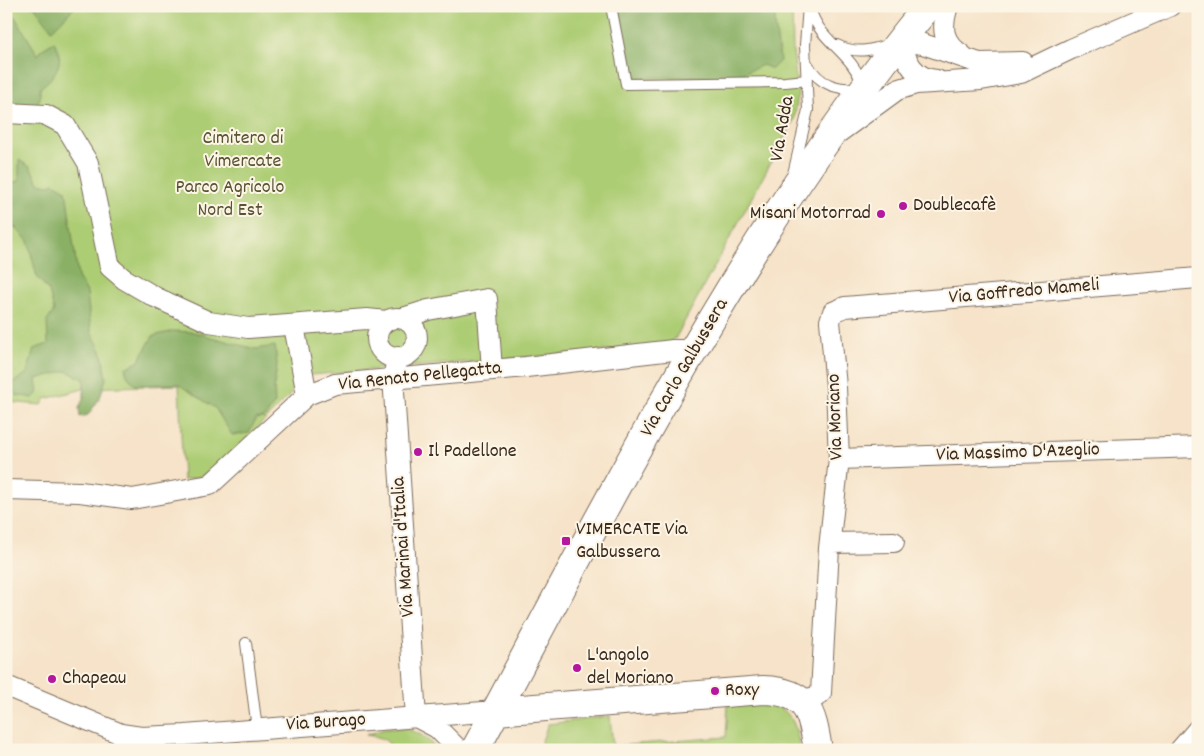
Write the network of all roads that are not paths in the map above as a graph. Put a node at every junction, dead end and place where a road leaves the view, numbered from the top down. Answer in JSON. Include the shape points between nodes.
{"nodes":[{"id":1,"x":611,"y":6,"type":"edge"},
{"id":2,"x":809,"y":6,"type":"edge"},
{"id":3,"x":928,"y":6,"type":"edge"},
{"id":4,"x":948,"y":6,"type":"edge"},
{"id":5,"x":1170,"y":6,"type":"edge"},
{"id":6,"x":826,"y":37,"type":"junction"},
{"id":7,"x":900,"y":41,"type":"junction"},
{"id":8,"x":1071,"y":49,"type":"junction"},
{"id":9,"x":806,"y":60,"type":"junction"},
{"id":10,"x":970,"y":60,"type":"junction"},
{"id":11,"x":807,"y":80,"type":"junction"},
{"id":12,"x":958,"y":82,"type":"junction"},
{"id":13,"x":864,"y":88,"type":"junction"},
{"id":14,"x":6,"y":113,"type":"edge"},
{"id":15,"x":826,"y":142,"type":"junction"},
{"id":16,"x":785,"y":204,"type":"junction"},
{"id":17,"x":1198,"y":278,"type":"edge"},
{"id":18,"x":851,"y":307,"type":"joint"},
{"id":19,"x":394,"y":320,"type":"junction"},
{"id":20,"x":294,"y":326,"type":"junction"},
{"id":21,"x":692,"y":350,"type":"junction"},
{"id":22,"x":398,"y":358,"type":"junction"},
{"id":23,"x":492,"y":370,"type":"junction"},
{"id":24,"x":393,"y":378,"type":"junction"},
{"id":25,"x":307,"y":395,"type":"junction"},
{"id":26,"x":1198,"y":447,"type":"edge"},
{"id":27,"x":839,"y":458,"type":"junction"},
{"id":28,"x":6,"y":490,"type":"edge"},
{"id":29,"x":894,"y":542,"type":"dead end"},
{"id":30,"x":830,"y":543,"type":"junction"},
{"id":31,"x":246,"y":644,"type":"dead end"},
{"id":32,"x":6,"y":686,"type":"edge"},
{"id":33,"x":800,"y":700,"type":"junction"},
{"id":34,"x":496,"y":711,"type":"junction"},
{"id":35,"x":416,"y":717,"type":"junction"},
{"id":36,"x":257,"y":728,"type":"junction"},
{"id":37,"x":1198,"y":729,"type":"edge"},
{"id":38,"x":124,"y":742,"type":"edge"},
{"id":39,"x":459,"y":750,"type":"edge"},
{"id":40,"x":475,"y":750,"type":"edge"},
{"id":41,"x":818,"y":750,"type":"edge"},
{"id":42,"x":1180,"y":750,"type":"edge"}],
"edges":[{"from":1,"to":11,"type":"lane","via":[[626,84]]},
{"from":2,"to":6,"type":"lane","name":"Via Adda","via":[[815,23]]},
{"from":2,"to":9,"type":"lane","name":"Via Adda"},
{"from":3,"to":7,"type":"street","name":"Via Carlo Galbussera"},
{"from":4,"to":10,"type":"street","via":[[943,22],[944,36],[952,48]]},
{"from":5,"to":8,"type":"street"},
{"from":6,"to":7,"type":"lane","name":"Via Adda","via":[[840,47],[857,51],[875,50]]},
{"from":6,"to":13,"type":"lane","name":"Via Adda","via":[[854,65]]},
{"from":7,"to":10,"type":"street","via":[[923,44]]},
{"from":7,"to":12,"type":"street","via":[[906,60],[917,73],[929,79]]},
{"from":7,"to":13,"type":"street","name":"Via Carlo Galbussera"},
{"from":8,"to":10,"type":"street","via":[[1016,63],[986,64]]},
{"from":8,"to":12,"type":"street","via":[[1022,73]]},
{"from":9,"to":11,"type":"lane","name":"Via Adda"},
{"from":9,"to":13,"type":"lane","name":"Via Adda","via":[[814,74],[830,86]]},
{"from":11,"to":16,"type":"lane","name":"Via Adda","via":[[806,124]]},
{"from":12,"to":15,"type":"street","via":[[916,84],[897,90]]},
{"from":13,"to":15,"type":"street","name":"Via Carlo Galbussera"},
{"from":14,"to":20,"type":"street","via":[[46,115],[65,125],[88,164],[110,267],[124,279],[187,314],[209,322],[248,328]]},
{"from":15,"to":16,"type":"street","name":"Via Carlo Galbussera"},
{"from":16,"to":21,"type":"street","name":"Via Carlo Galbussera"},
{"from":17,"to":18,"type":"street","name":"Via Goffredo Mameli"},
{"from":18,"to":27,"type":"street","name":"Via Moriano","via":[[836,309],[830,318]]},
{"from":19,"to":20,"type":"street","via":[[367,319]]},
{"from":19,"to":22,"type":"street","via":[[378,331],[378,344],[386,354]]},
{"from":19,"to":22,"type":"street","via":[[413,326],[417,337],[409,353]]},
{"from":19,"to":23,"type":"street","via":[[487,299]]},
{"from":20,"to":25,"type":"street"},
{"from":21,"to":23,"type":"street","name":"Via Renato Pellegatta"},
{"from":21,"to":34,"type":"street","name":"Via Carlo Galbussera"},
{"from":22,"to":24,"type":"street","name":"Via Marinai d'Italia"},
{"from":23,"to":24,"type":"street","name":"Via Renato Pellegatta"},
{"from":24,"to":25,"type":"street","name":"Via Renato Pellegatta","via":[[335,384]]},
{"from":24,"to":35,"type":"street","name":"Via Marinai d'Italia"},
{"from":25,"to":28,"type":"street","name":"Via Renato Pellegatta","via":[[210,485],[132,499],[80,492]]},
{"from":26,"to":27,"type":"street","name":"Via Massimo D'Azeglio"},
{"from":27,"to":30,"type":"street","name":"Via Moriano"},
{"from":29,"to":30,"type":"street"},
{"from":30,"to":33,"type":"street","name":"Via Moriano","via":[[821,694]]},
{"from":31,"to":36,"type":"lane"},
{"from":32,"to":38,"type":"street","name":"Via Burago"},
{"from":33,"to":34,"type":"street","name":"Via Burago","via":[[782,691],[762,690]]},
{"from":33,"to":41,"type":"street","via":[[812,715]]},
{"from":34,"to":35,"type":"street","name":"Via Burago"},
{"from":34,"to":40,"type":"street","name":"Via Carlo Galbussera"},
{"from":35,"to":36,"type":"street","name":"Via Burago"},
{"from":35,"to":39,"type":"street","via":[[437,728]]},
{"from":36,"to":38,"type":"street","name":"Via Burago","via":[[178,736],[141,736]]},
{"from":37,"to":42,"type":"street"}]}
